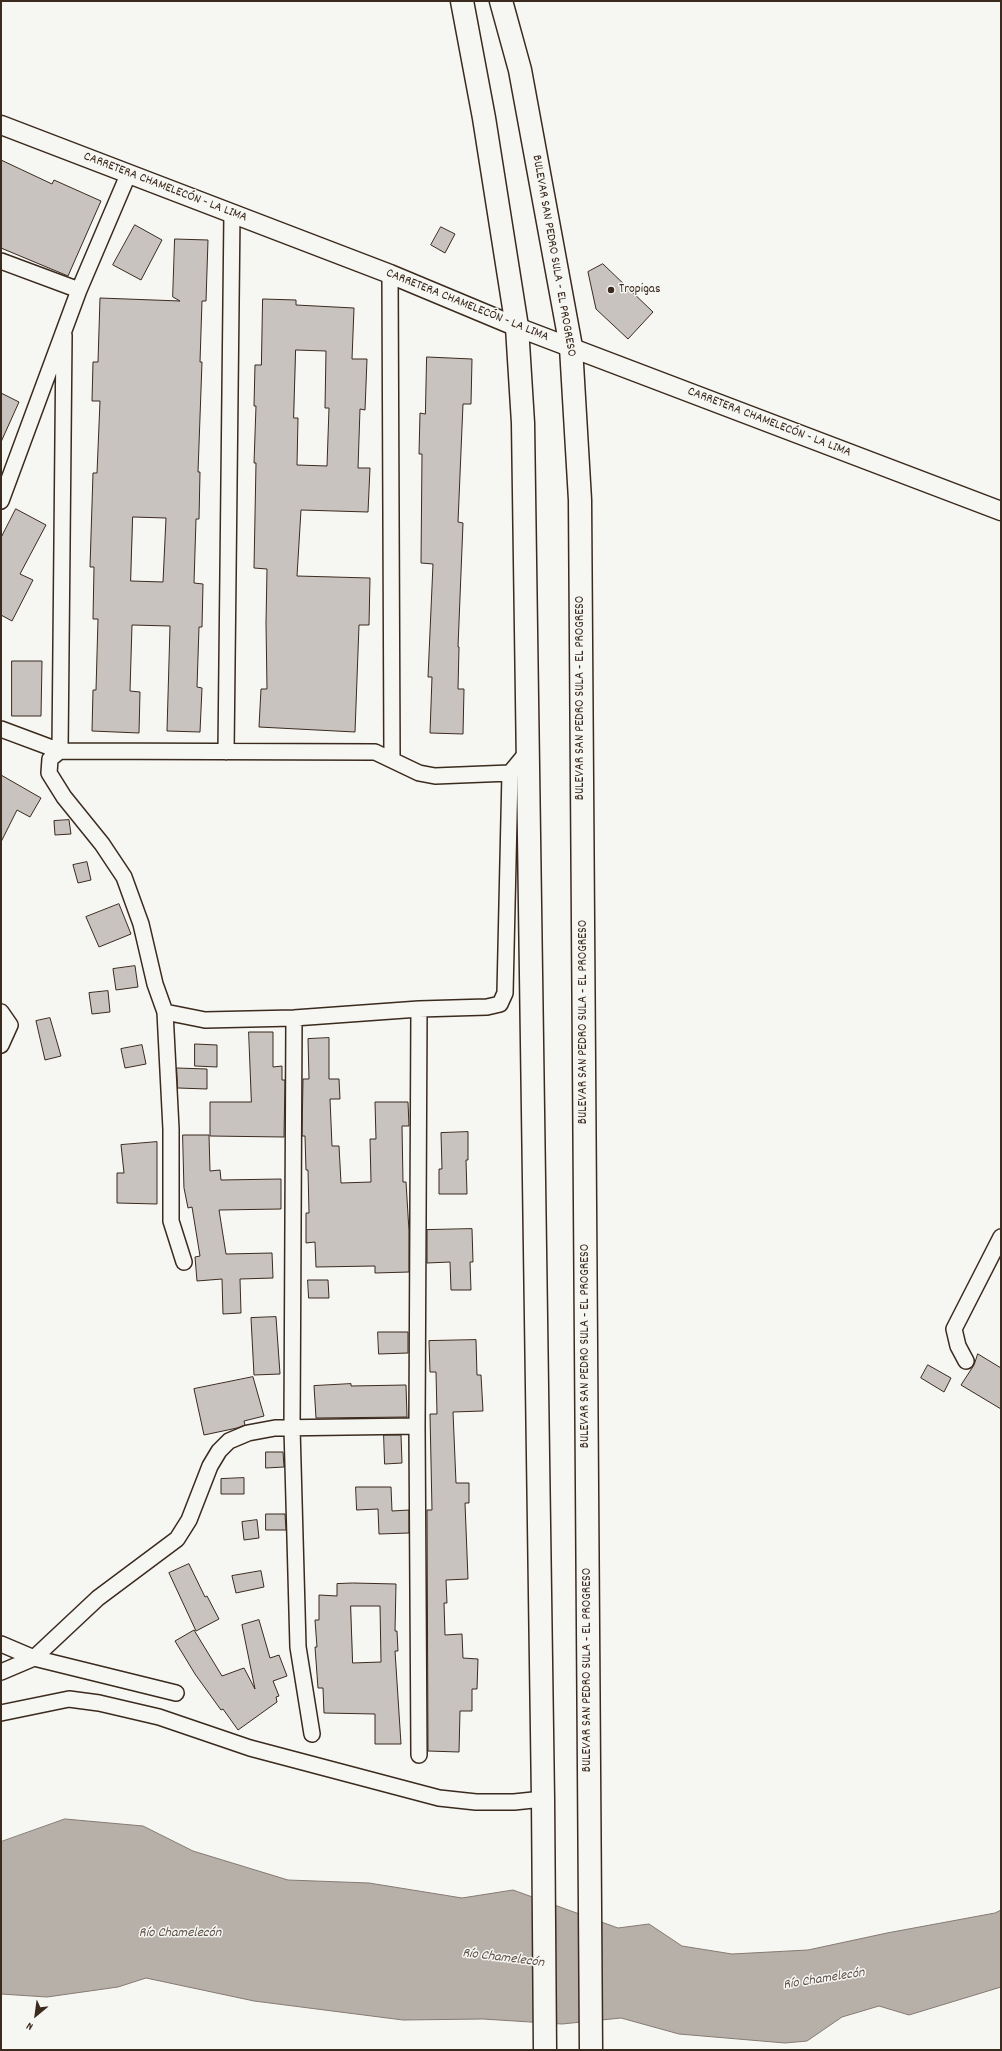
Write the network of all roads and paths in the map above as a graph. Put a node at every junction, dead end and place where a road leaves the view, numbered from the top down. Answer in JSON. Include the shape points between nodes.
{"nodes":[{"id":1,"x":462,"y":1,"type":"edge"},
{"id":2,"x":501,"y":1,"type":"edge"},
{"id":3,"x":1,"y":125,"type":"edge"},
{"id":4,"x":128,"y":175,"type":"junction"},
{"id":5,"x":232,"y":213,"type":"junction"},
{"id":6,"x":1,"y":261,"type":"edge"},
{"id":7,"x":390,"y":274,"type":"junction"},
{"id":8,"x":79,"y":290,"type":"junction"},
{"id":9,"x":517,"y":327,"type":"junction"},
{"id":10,"x":64,"y":335,"type":"junction"},
{"id":11,"x":571,"y":347,"type":"junction"},
{"id":12,"x":1,"y":501,"type":"edge"},
{"id":13,"x":1001,"y":511,"type":"edge"},
{"id":14,"x":1,"y":729,"type":"edge"},
{"id":15,"x":528,"y":750,"type":"junction"},
{"id":16,"x":60,"y":751,"type":"junction"},
{"id":17,"x":226,"y":752,"type":"junction"},
{"id":18,"x":392,"y":758,"type":"junction"},
{"id":19,"x":510,"y":773,"type":"junction"},
{"id":20,"x":418,"y":1009,"type":"junction"},
{"id":21,"x":1,"y":1012,"type":"edge"},
{"id":22,"x":165,"y":1012,"type":"junction"},
{"id":23,"x":294,"y":1018,"type":"junction"},
{"id":24,"x":1,"y":1045,"type":"edge"},
{"id":25,"x":1001,"y":1237,"type":"edge"},
{"id":26,"x":184,"y":1262,"type":"dead end"},
{"id":27,"x":966,"y":1361,"type":"dead end"},
{"id":28,"x":417,"y":1426,"type":"junction"},
{"id":29,"x":292,"y":1428,"type":"junction"},
{"id":30,"x":1,"y":1644,"type":"edge"},
{"id":31,"x":34,"y":1658,"type":"junction"},
{"id":32,"x":1,"y":1672,"type":"edge"},
{"id":33,"x":176,"y":1693,"type":"dead end"},
{"id":34,"x":1,"y":1713,"type":"edge"},
{"id":35,"x":312,"y":1734,"type":"dead end"},
{"id":36,"x":419,"y":1755,"type":"dead end"},
{"id":37,"x":543,"y":1799,"type":"junction"},
{"id":38,"x":545,"y":2050,"type":"edge"},
{"id":39,"x":591,"y":2050,"type":"edge"}],
"edges":[{"from":1,"to":9,"type":"main road","via":[[484,118]]},
{"from":2,"to":11,"type":"main road","name":"BULEVAR SAN PEDRO SULA - EL PROGRESO","via":[[520,70]]},
{"from":3,"to":4,"type":"street","name":"CARRETERA CHAMELECÓN - LA LIMA"},
{"from":4,"to":5,"type":"street","name":"CARRETERA CHAMELECÓN - LA LIMA"},
{"from":4,"to":8,"type":"street"},
{"from":5,"to":7,"type":"street","name":"CARRETERA CHAMELECÓN - LA LIMA"},
{"from":5,"to":17,"type":"street"},
{"from":6,"to":8,"type":"street"},
{"from":7,"to":9,"type":"street","name":"CARRETERA CHAMELECÓN - LA LIMA"},
{"from":7,"to":18,"type":"street"},
{"from":8,"to":10,"type":"street"},
{"from":9,"to":11,"type":"street","name":"CARRETERA CHAMELECÓN - LA LIMA"},
{"from":9,"to":15,"type":"main road","via":[[523,423]]},
{"from":10,"to":12,"type":"street"},
{"from":10,"to":16,"type":"street"},
{"from":11,"to":13,"type":"street","name":"CARRETERA CHAMELECÓN - LA LIMA"},
{"from":11,"to":39,"type":"main road","name":"BULEVAR SAN PEDRO SULA - EL PROGRESO","via":[[580,500]]},
{"from":14,"to":16,"type":"street"},
{"from":15,"to":19,"type":"street"},
{"from":15,"to":37,"type":"main road"},
{"from":16,"to":17,"type":"street"},
{"from":16,"to":22,"type":"street","via":[[50,759],[49,773],[124,877],[141,924],[155,984]]},
{"from":17,"to":18,"type":"street","via":[[375,752]]},
{"from":18,"to":19,"type":"street","via":[[407,768],[435,776]]},
{"from":19,"to":20,"type":"street","via":[[505,993],[500,1004],[487,1007]]},
{"from":20,"to":23,"type":"street"},
{"from":20,"to":28,"type":"street"},
{"from":21,"to":24,"type":"street","via":[[10,1025]]},
{"from":22,"to":23,"type":"street","via":[[205,1020]]},
{"from":22,"to":26,"type":"street","via":[[171,1129],[171,1221]]},
{"from":23,"to":29,"type":"street"},
{"from":25,"to":27,"type":"street","via":[[954,1329],[958,1346]]},
{"from":28,"to":29,"type":"street"},
{"from":28,"to":36,"type":"street"},
{"from":29,"to":31,"type":"street","via":[[248,1432],[229,1442],[219,1451],[210,1466],[185,1529],[177,1538],[98,1598]]},
{"from":29,"to":35,"type":"street","via":[[298,1647]]},
{"from":30,"to":31,"type":"street"},
{"from":31,"to":32,"type":"street"},
{"from":31,"to":33,"type":"street"},
{"from":34,"to":37,"type":"street","via":[[69,1700],[99,1703],[159,1717],[250,1748],[439,1798],[484,1802]]},
{"from":37,"to":38,"type":"main road"}]}
